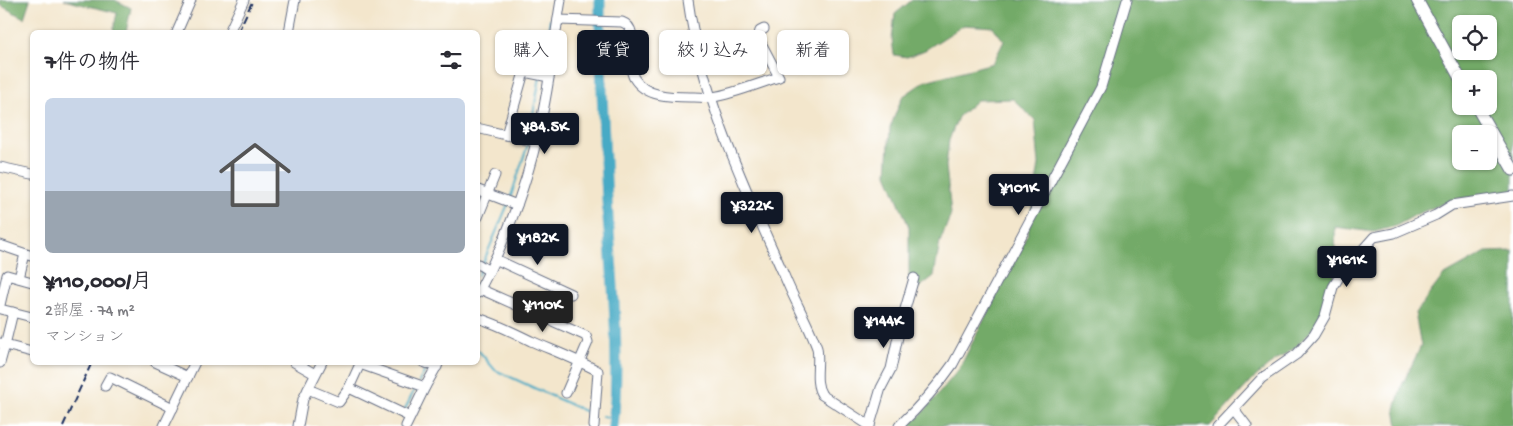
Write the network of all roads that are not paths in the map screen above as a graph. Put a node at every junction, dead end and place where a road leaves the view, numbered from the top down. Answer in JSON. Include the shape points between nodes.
{"nodes":[{"id":1,"x":191,"y":0,"type":"edge"},
{"id":2,"x":244,"y":0,"type":"edge"},
{"id":3,"x":295,"y":0,"type":"edge"},
{"id":4,"x":561,"y":0,"type":"edge"},
{"id":5,"x":688,"y":0,"type":"edge"},
{"id":6,"x":1127,"y":0,"type":"edge"},
{"id":7,"x":1417,"y":0,"type":"edge"},
{"id":8,"x":558,"y":20,"type":"junction"},
{"id":9,"x":764,"y":29,"type":"dead end"},
{"id":10,"x":177,"y":30,"type":"edge"},
{"id":11,"x":230,"y":30,"type":"edge"},
{"id":12,"x":289,"y":30,"type":"edge"},
{"id":13,"x":1456,"y":70,"type":"edge"},
{"id":14,"x":549,"y":78,"type":"junction"},
{"id":15,"x":712,"y":98,"type":"junction"},
{"id":16,"x":1481,"y":115,"type":"edge"},
{"id":17,"x":481,"y":128,"type":"dead end"},
{"id":18,"x":506,"y":135,"type":"junction"},
{"id":19,"x":536,"y":142,"type":"junction"},
{"id":20,"x":0,"y":167,"type":"edge"},
{"id":21,"x":1513,"y":170,"type":"edge"},
{"id":22,"x":30,"y":174,"type":"edge"},
{"id":23,"x":495,"y":175,"type":"dead end"},
{"id":24,"x":480,"y":191,"type":"edge"},
{"id":25,"x":487,"y":194,"type":"junction"},
{"id":26,"x":1513,"y":196,"type":"edge"},
{"id":27,"x":517,"y":205,"type":"junction"},
{"id":28,"x":480,"y":212,"type":"edge"},
{"id":29,"x":0,"y":245,"type":"edge"},
{"id":30,"x":29,"y":255,"type":"edge"},
{"id":31,"x":495,"y":259,"type":"junction"},
{"id":32,"x":480,"y":265,"type":"edge"},
{"id":33,"x":489,"y":271,"type":"junction"},
{"id":34,"x":3,"y":275,"type":"edge"},
{"id":35,"x":19,"y":278,"type":"junction"},
{"id":36,"x":914,"y":278,"type":"dead end"},
{"id":37,"x":30,"y":281,"type":"edge"},
{"id":38,"x":480,"y":289,"type":"edge"},
{"id":39,"x":480,"y":291,"type":"edge"},
{"id":40,"x":571,"y":294,"type":"dead end"},
{"id":41,"x":0,"y":305,"type":"edge"},
{"id":42,"x":0,"y":309,"type":"edge"},
{"id":43,"x":13,"y":312,"type":"junction"},
{"id":44,"x":30,"y":316,"type":"edge"},
{"id":45,"x":480,"y":319,"type":"edge"},
{"id":46,"x":2,"y":344,"type":"edge"},
{"id":47,"x":30,"y":351,"type":"edge"},
{"id":48,"x":580,"y":361,"type":"junction"},
{"id":49,"x":0,"y":363,"type":"edge"},
{"id":50,"x":162,"y":365,"type":"edge"},
{"id":51,"x":194,"y":365,"type":"edge"},
{"id":52,"x":299,"y":365,"type":"edge"},
{"id":53,"x":320,"y":365,"type":"edge"},
{"id":54,"x":360,"y":365,"type":"edge"},
{"id":55,"x":363,"y":365,"type":"edge"},
{"id":56,"x":438,"y":365,"type":"edge"},
{"id":57,"x":315,"y":374,"type":"junction"},
{"id":58,"x":188,"y":377,"type":"junction"},
{"id":59,"x":105,"y":386,"type":"dead end"},
{"id":60,"x":425,"y":387,"type":"junction"},
{"id":61,"x":308,"y":388,"type":"junction"},
{"id":62,"x":349,"y":388,"type":"junction"},
{"id":63,"x":566,"y":394,"type":"dead end"},
{"id":64,"x":173,"y":408,"type":"junction"},
{"id":65,"x":1234,"y":409,"type":"junction"},
{"id":66,"x":408,"y":422,"type":"edge"},
{"id":67,"x":870,"y":425,"type":"edge"},
{"id":68,"x":164,"y":426,"type":"edge"},
{"id":69,"x":298,"y":426,"type":"edge"},
{"id":70,"x":594,"y":426,"type":"edge"},
{"id":71,"x":899,"y":426,"type":"edge"},
{"id":72,"x":1217,"y":426,"type":"edge"},
{"id":73,"x":1247,"y":426,"type":"edge"}],
"edges":[{"from":1,"to":10,"type":"street"},
{"from":2,"to":11,"type":"street"},
{"from":3,"to":12,"type":"street"},
{"from":4,"to":8,"type":"street"},
{"from":5,"to":15,"type":"street","via":[[692,31]]},
{"from":6,"to":71,"type":"street","via":[[1101,86],[953,364],[926,399]]},
{"from":7,"to":13,"type":"main road"},
{"from":8,"to":14,"type":"street"},
{"from":8,"to":15,"type":"street","via":[[626,23],[631,29],[632,70],[646,89],[663,96]]},
{"from":9,"to":15,"type":"street","via":[[758,37],[779,77]]},
{"from":14,"to":18,"type":"street","via":[[524,72]]},
{"from":14,"to":19,"type":"street"},
{"from":15,"to":67,"type":"street","via":[[737,170],[814,340],[819,364],[818,389]]},
{"from":16,"to":21,"type":"main road"},
{"from":17,"to":18,"type":"street"},
{"from":18,"to":19,"type":"street"},
{"from":19,"to":27,"type":"street"},
{"from":20,"to":22,"type":"street"},
{"from":23,"to":25,"type":"street"},
{"from":24,"to":25,"type":"street"},
{"from":25,"to":27,"type":"street"},
{"from":25,"to":28,"type":"street"},
{"from":26,"to":65,"type":"street","via":[[1452,206],[1394,233],[1374,237],[1341,274],[1326,316],[1314,335],[1297,354],[1262,378]]},
{"from":27,"to":31,"type":"street"},
{"from":29,"to":30,"type":"street"},
{"from":30,"to":35,"type":"street"},
{"from":31,"to":33,"type":"street"},
{"from":31,"to":40,"type":"street"},
{"from":32,"to":33,"type":"street"},
{"from":33,"to":38,"type":"street"},
{"from":34,"to":35,"type":"street"},
{"from":34,"to":41,"type":"street"},
{"from":35,"to":37,"type":"street"},
{"from":36,"to":67,"type":"street","via":[[891,369],[881,388]]},
{"from":39,"to":48,"type":"street","via":[[586,336],[588,342]]},
{"from":42,"to":43,"type":"street"},
{"from":43,"to":44,"type":"street"},
{"from":43,"to":46,"type":"street"},
{"from":45,"to":48,"type":"street"},
{"from":46,"to":47,"type":"street"},
{"from":46,"to":49,"type":"street"},
{"from":48,"to":63,"type":"street"},
{"from":48,"to":70,"type":"street","via":[[598,371]]},
{"from":50,"to":58,"type":"street"},
{"from":51,"to":58,"type":"street"},
{"from":52,"to":57,"type":"street"},
{"from":53,"to":57,"type":"street"},
{"from":54,"to":62,"type":"street"},
{"from":55,"to":60,"type":"street"},
{"from":56,"to":60,"type":"street"},
{"from":57,"to":61,"type":"street"},
{"from":58,"to":64,"type":"street"},
{"from":59,"to":64,"type":"street","via":[[110,377]]},
{"from":60,"to":66,"type":"street"},
{"from":61,"to":62,"type":"street","via":[[339,402]]},
{"from":61,"to":69,"type":"street"},
{"from":62,"to":66,"type":"street"},
{"from":64,"to":68,"type":"street"},
{"from":65,"to":72,"type":"street"},
{"from":65,"to":73,"type":"street"}]}
